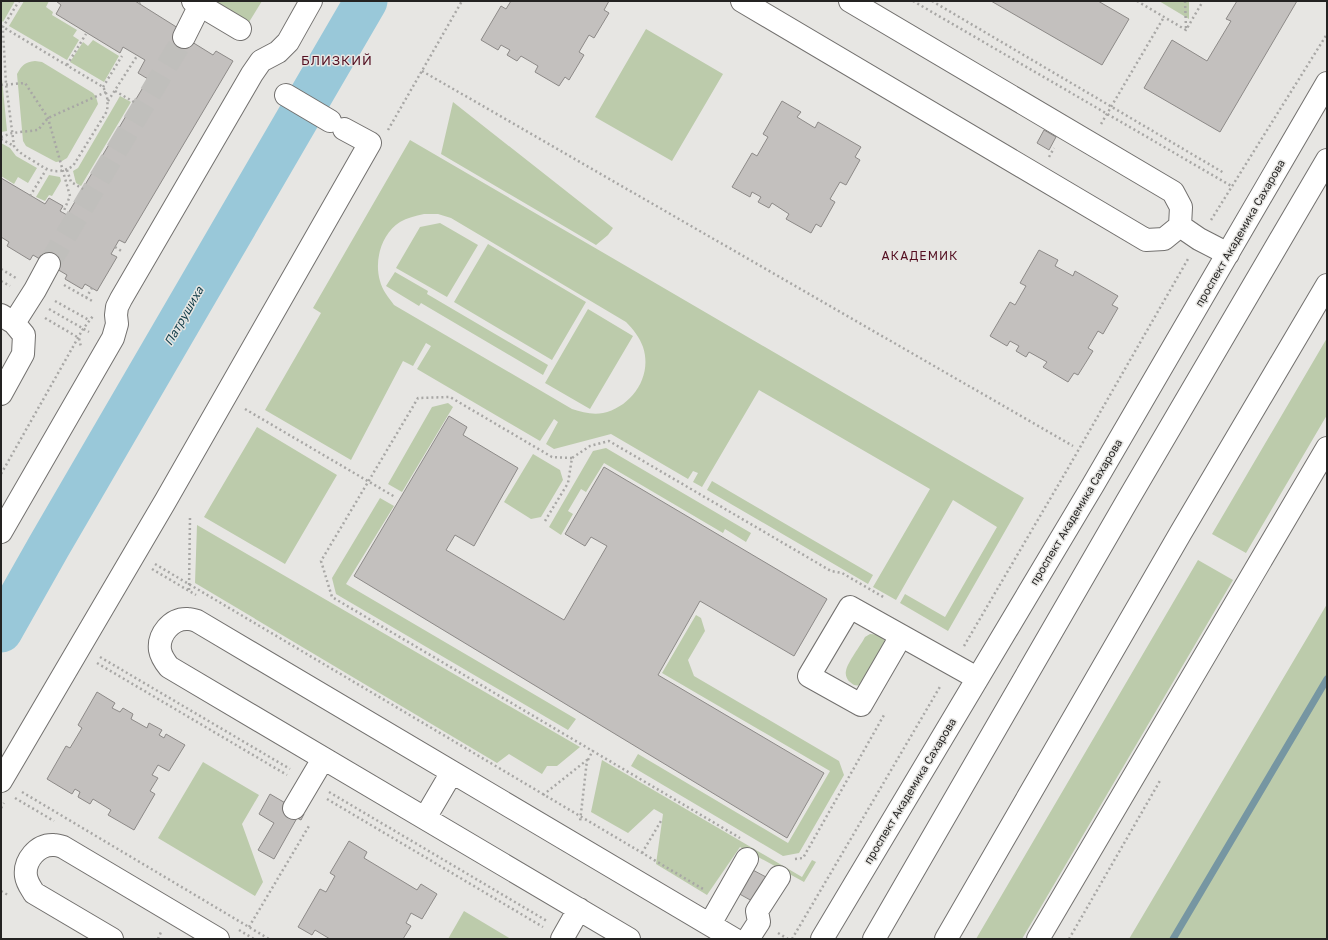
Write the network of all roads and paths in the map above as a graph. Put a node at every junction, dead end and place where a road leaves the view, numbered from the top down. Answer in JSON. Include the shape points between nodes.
{"nodes":[{"id":1,"x":19,"y":1,"type":"edge"},
{"id":2,"x":141,"y":1,"type":"edge"},
{"id":3,"x":311,"y":1,"type":"edge"},
{"id":4,"x":462,"y":1,"type":"edge"},
{"id":5,"x":742,"y":1,"type":"edge"},
{"id":6,"x":850,"y":1,"type":"edge"},
{"id":7,"x":913,"y":1,"type":"edge"},
{"id":8,"x":932,"y":1,"type":"edge"},
{"id":9,"x":1137,"y":1,"type":"edge"},
{"id":10,"x":1185,"y":1,"type":"edge"},
{"id":11,"x":1203,"y":1,"type":"edge"},
{"id":12,"x":196,"y":3,"type":"edge"},
{"id":13,"x":139,"y":4,"type":"dead end"},
{"id":14,"x":1164,"y":17,"type":"junction"},
{"id":15,"x":2,"y":27,"type":"edge"},
{"id":16,"x":240,"y":29,"type":"dead end"},
{"id":17,"x":1186,"y":30,"type":"junction"},
{"id":18,"x":2,"y":33,"type":"edge"},
{"id":19,"x":86,"y":34,"type":"dead end"},
{"id":20,"x":1327,"y":34,"type":"edge"},
{"id":21,"x":184,"y":37,"type":"tunnel mouth"},
{"id":22,"x":122,"y":56,"type":"dead end"},
{"id":23,"x":137,"y":56,"type":"dead end"},
{"id":24,"x":67,"y":65,"type":"junction"},
{"id":25,"x":422,"y":71,"type":"junction"},
{"id":26,"x":1327,"y":83,"type":"edge"},
{"id":27,"x":6,"y":84,"type":"junction"},
{"id":28,"x":1,"y":85,"type":"edge"},
{"id":29,"x":103,"y":87,"type":"junction"},
{"id":30,"x":115,"y":91,"type":"junction"},
{"id":31,"x":106,"y":92,"type":"junction"},
{"id":32,"x":286,"y":94,"type":"dead end"},
{"id":33,"x":108,"y":101,"type":"junction"},
{"id":34,"x":134,"y":102,"type":"dead end"},
{"id":35,"x":1111,"y":106,"type":"junction"},
{"id":36,"x":1107,"y":114,"type":"junction"},
{"id":37,"x":48,"y":118,"type":"junction"},
{"id":38,"x":1100,"y":124,"type":"dead end"},
{"id":39,"x":12,"y":133,"type":"junction"},
{"id":40,"x":385,"y":136,"type":"dead end"},
{"id":41,"x":1,"y":138,"type":"edge"},
{"id":42,"x":14,"y":146,"type":"junction"},
{"id":43,"x":1327,"y":160,"type":"edge"},
{"id":44,"x":46,"y":170,"type":"junction"},
{"id":45,"x":67,"y":170,"type":"junction"},
{"id":46,"x":64,"y":171,"type":"junction"},
{"id":47,"x":1224,"y":173,"type":"dead end"},
{"id":48,"x":1232,"y":187,"type":"junction"},
{"id":49,"x":83,"y":188,"type":"dead end"},
{"id":50,"x":30,"y":196,"type":"dead end"},
{"id":51,"x":63,"y":212,"type":"dead end"},
{"id":52,"x":1180,"y":226,"type":"junction"},
{"id":53,"x":1199,"y":239,"type":"junction"},
{"id":54,"x":1228,"y":254,"type":"junction"},
{"id":55,"x":46,"y":269,"type":"joint"},
{"id":56,"x":1327,"y":285,"type":"edge"},
{"id":57,"x":92,"y":288,"type":"dead end"},
{"id":58,"x":86,"y":298,"type":"junction"},
{"id":59,"x":13,"y":315,"type":"edge"},
{"id":60,"x":116,"y":315,"type":"junction"},
{"id":61,"x":89,"y":320,"type":"dead end"},
{"id":62,"x":79,"y":338,"type":"junction"},
{"id":63,"x":89,"y":379,"type":"junction"},
{"id":64,"x":2,"y":391,"type":"edge"},
{"id":65,"x":224,"y":396,"type":"junction"},
{"id":66,"x":1074,"y":446,"type":"dead end"},
{"id":67,"x":1327,"y":448,"type":"edge"},
{"id":68,"x":572,"y":458,"type":"junction"},
{"id":69,"x":1,"y":474,"type":"edge"},
{"id":70,"x":368,"y":481,"type":"junction"},
{"id":71,"x":395,"y":497,"type":"dead end"},
{"id":72,"x":190,"y":518,"type":"dead end"},
{"id":73,"x":545,"y":521,"type":"dead end"},
{"id":74,"x":1,"y":532,"type":"edge"},
{"id":75,"x":151,"y":561,"type":"dead end"},
{"id":76,"x":189,"y":584,"type":"junction"},
{"id":77,"x":189,"y":591,"type":"dead end"},
{"id":78,"x":888,"y":600,"type":"dead end"},
{"id":79,"x":901,"y":636,"type":"junction"},
{"id":80,"x":97,"y":655,"type":"dead end"},
{"id":81,"x":97,"y":663,"type":"dead end"},
{"id":82,"x":953,"y":665,"type":"junction"},
{"id":83,"x":977,"y":678,"type":"junction"},
{"id":84,"x":888,"y":709,"type":"dead end"},
{"id":85,"x":593,"y":750,"type":"junction"},
{"id":86,"x":323,"y":759,"type":"junction"},
{"id":87,"x":588,"y":760,"type":"junction"},
{"id":88,"x":452,"y":772,"type":"junction"},
{"id":89,"x":1,"y":781,"type":"edge"},
{"id":90,"x":309,"y":784,"type":"junction"},
{"id":91,"x":22,"y":792,"type":"dead end"},
{"id":92,"x":544,"y":794,"type":"junction"},
{"id":93,"x":538,"y":799,"type":"dead end"},
{"id":94,"x":322,"y":805,"type":"dead end"},
{"id":95,"x":294,"y":808,"type":"dead end"},
{"id":96,"x":580,"y":816,"type":"junction"},
{"id":97,"x":425,"y":818,"type":"junction"},
{"id":98,"x":579,"y":824,"type":"dead end"},
{"id":99,"x":310,"y":825,"type":"dead end"},
{"id":100,"x":747,"y":850,"type":"joint"},
{"id":101,"x":783,"y":869,"type":"joint"},
{"id":102,"x":725,"y":897,"type":"junction"},
{"id":103,"x":579,"y":909,"type":"junction"},
{"id":104,"x":710,"y":924,"type":"junction"},
{"id":105,"x":755,"y":924,"type":"edge"},
{"id":106,"x":249,"y":927,"type":"junction"},
{"id":107,"x":563,"y":937,"type":"edge"},
{"id":108,"x":112,"y":939,"type":"edge"},
{"id":109,"x":218,"y":939,"type":"edge"},
{"id":110,"x":269,"y":939,"type":"edge"},
{"id":111,"x":629,"y":939,"type":"edge"},
{"id":112,"x":734,"y":939,"type":"edge"},
{"id":113,"x":788,"y":939,"type":"edge"},
{"id":114,"x":792,"y":939,"type":"edge"},
{"id":115,"x":822,"y":939,"type":"edge"},
{"id":116,"x":874,"y":939,"type":"edge"},
{"id":117,"x":946,"y":939,"type":"edge"},
{"id":118,"x":1038,"y":939,"type":"edge"}],
"edges":[{"from":1,"to":15,"type":"path"},
{"from":2,"to":13,"type":"path"},
{"from":3,"to":60,"type":"street","via":[[288,42],[278,52],[261,62],[258,78],[121,299]]},
{"from":4,"to":25,"type":"path"},
{"from":5,"to":52,"type":"street","via":[[1146,240],[1164,239]]},
{"from":6,"to":52,"type":"street","via":[[1173,192],[1181,207]]},
{"from":7,"to":36,"type":"path"},
{"from":8,"to":35,"type":"path"},
{"from":9,"to":14,"type":"path"},
{"from":10,"to":17,"type":"path"},
{"from":11,"to":17,"type":"path"},
{"from":12,"to":16,"type":"street"},
{"from":12,"to":21,"type":"street"},
{"from":14,"to":17,"type":"path"},
{"from":14,"to":35,"type":"path"},
{"from":15,"to":18,"type":"path"},
{"from":15,"to":24,"type":"path"},
{"from":18,"to":27,"type":"path"},
{"from":19,"to":24,"type":"path"},
{"from":20,"to":48,"type":"path"},
{"from":22,"to":29,"type":"path"},
{"from":23,"to":30,"type":"path"},
{"from":24,"to":29,"type":"path"},
{"from":25,"to":40,"type":"path"},
{"from":25,"to":66,"type":"path"},
{"from":26,"to":54,"type":"street","name":"проспект Академика Сахарова"},
{"from":27,"to":28,"type":"path"},
{"from":27,"to":37,"type":"path","via":[[25,82]]},
{"from":27,"to":39,"type":"path"},
{"from":29,"to":31,"type":"path"},
{"from":30,"to":33,"type":"path"},
{"from":30,"to":34,"type":"path"},
{"from":31,"to":33,"type":"path"},
{"from":31,"to":37,"type":"path"},
{"from":32,"to":65,"type":"street","via":[[370,143]]},
{"from":33,"to":45,"type":"path","via":[[107,111],[73,166]]},
{"from":35,"to":36,"type":"path"},
{"from":35,"to":47,"type":"path"},
{"from":36,"to":38,"type":"path"},
{"from":36,"to":48,"type":"path"},
{"from":37,"to":39,"type":"path","via":[[38,130]]},
{"from":37,"to":46,"type":"path"},
{"from":39,"to":41,"type":"path"},
{"from":39,"to":42,"type":"path"},
{"from":41,"to":42,"type":"path"},
{"from":42,"to":44,"type":"path","via":[[18,152]]},
{"from":43,"to":116,"type":"street"},
{"from":44,"to":46,"type":"path"},
{"from":44,"to":50,"type":"path"},
{"from":45,"to":46,"type":"path"},
{"from":45,"to":49,"type":"path","via":[[71,182]]},
{"from":46,"to":51,"type":"path","via":[[70,196]]},
{"from":48,"to":53,"type":"path"},
{"from":52,"to":53,"type":"street"},
{"from":53,"to":54,"type":"street"},
{"from":53,"to":82,"type":"path","via":[[1064,477]]},
{"from":54,"to":83,"type":"street","name":"проспект Академика Сахарова"},
{"from":55,"to":58,"type":"path"},
{"from":55,"to":59,"type":"street"},
{"from":56,"to":117,"type":"street"},
{"from":57,"to":58,"type":"path"},
{"from":58,"to":60,"type":"path"},
{"from":59,"to":62,"type":"path"},
{"from":59,"to":64,"type":"street","via":[[24,335],[23,354]]},
{"from":60,"to":63,"type":"street","via":[[117,324],[113,338]]},
{"from":61,"to":62,"type":"path"},
{"from":62,"to":63,"type":"path"},
{"from":62,"to":69,"type":"path"},
{"from":63,"to":74,"type":"street"},
{"from":65,"to":70,"type":"path"},
{"from":65,"to":89,"type":"street"},
{"from":67,"to":118,"type":"street"},
{"from":68,"to":70,"type":"path","via":[[552,457],[450,397],[418,398]]},
{"from":68,"to":73,"type":"path","via":[[568,483]]},
{"from":68,"to":78,"type":"path","via":[[590,446],[609,442],[831,572],[842,573]]},
{"from":70,"to":71,"type":"path"},
{"from":70,"to":85,"type":"path","via":[[321,561],[332,597]]},
{"from":72,"to":76,"type":"path"},
{"from":75,"to":76,"type":"path"},
{"from":76,"to":77,"type":"path"},
{"from":76,"to":92,"type":"path"},
{"from":79,"to":79,"type":"street","via":[[850,608],[809,676],[861,705]]},
{"from":79,"to":82,"type":"street"},
{"from":80,"to":90,"type":"path"},
{"from":81,"to":90,"type":"path"},
{"from":82,"to":83,"type":"street"},
{"from":82,"to":114,"type":"path"},
{"from":83,"to":115,"type":"street","name":"проспект Академика Сахарова"},
{"from":84,"to":101,"type":"path","via":[[803,858]]},
{"from":85,"to":87,"type":"path"},
{"from":85,"to":100,"type":"path"},
{"from":86,"to":88,"type":"street","via":[[169,667],[160,651],[163,633],[170,625],[179,621],[197,621]]},
{"from":86,"to":90,"type":"street"},
{"from":86,"to":97,"type":"street"},
{"from":87,"to":92,"type":"path"},
{"from":87,"to":96,"type":"path"},
{"from":88,"to":97,"type":"street"},
{"from":88,"to":104,"type":"street"},
{"from":90,"to":95,"type":"street"},
{"from":90,"to":107,"type":"path"},
{"from":91,"to":106,"type":"path"},
{"from":92,"to":93,"type":"path"},
{"from":92,"to":96,"type":"path"},
{"from":94,"to":107,"type":"path","via":[[326,798]]},
{"from":96,"to":98,"type":"path"},
{"from":96,"to":102,"type":"path"},
{"from":97,"to":103,"type":"street"},
{"from":99,"to":106,"type":"path"},
{"from":100,"to":102,"type":"street"},
{"from":101,"to":105,"type":"street"},
{"from":102,"to":104,"type":"street"},
{"from":102,"to":105,"type":"street"},
{"from":103,"to":107,"type":"street"},
{"from":103,"to":111,"type":"street"},
{"from":104,"to":112,"type":"street"},
{"from":105,"to":113,"type":"path"},
{"from":106,"to":110,"type":"path"},
{"from":108,"to":109,"type":"street","via":[[34,893],[26,877],[29,859],[36,852],[53,845],[63,847]]}]}
